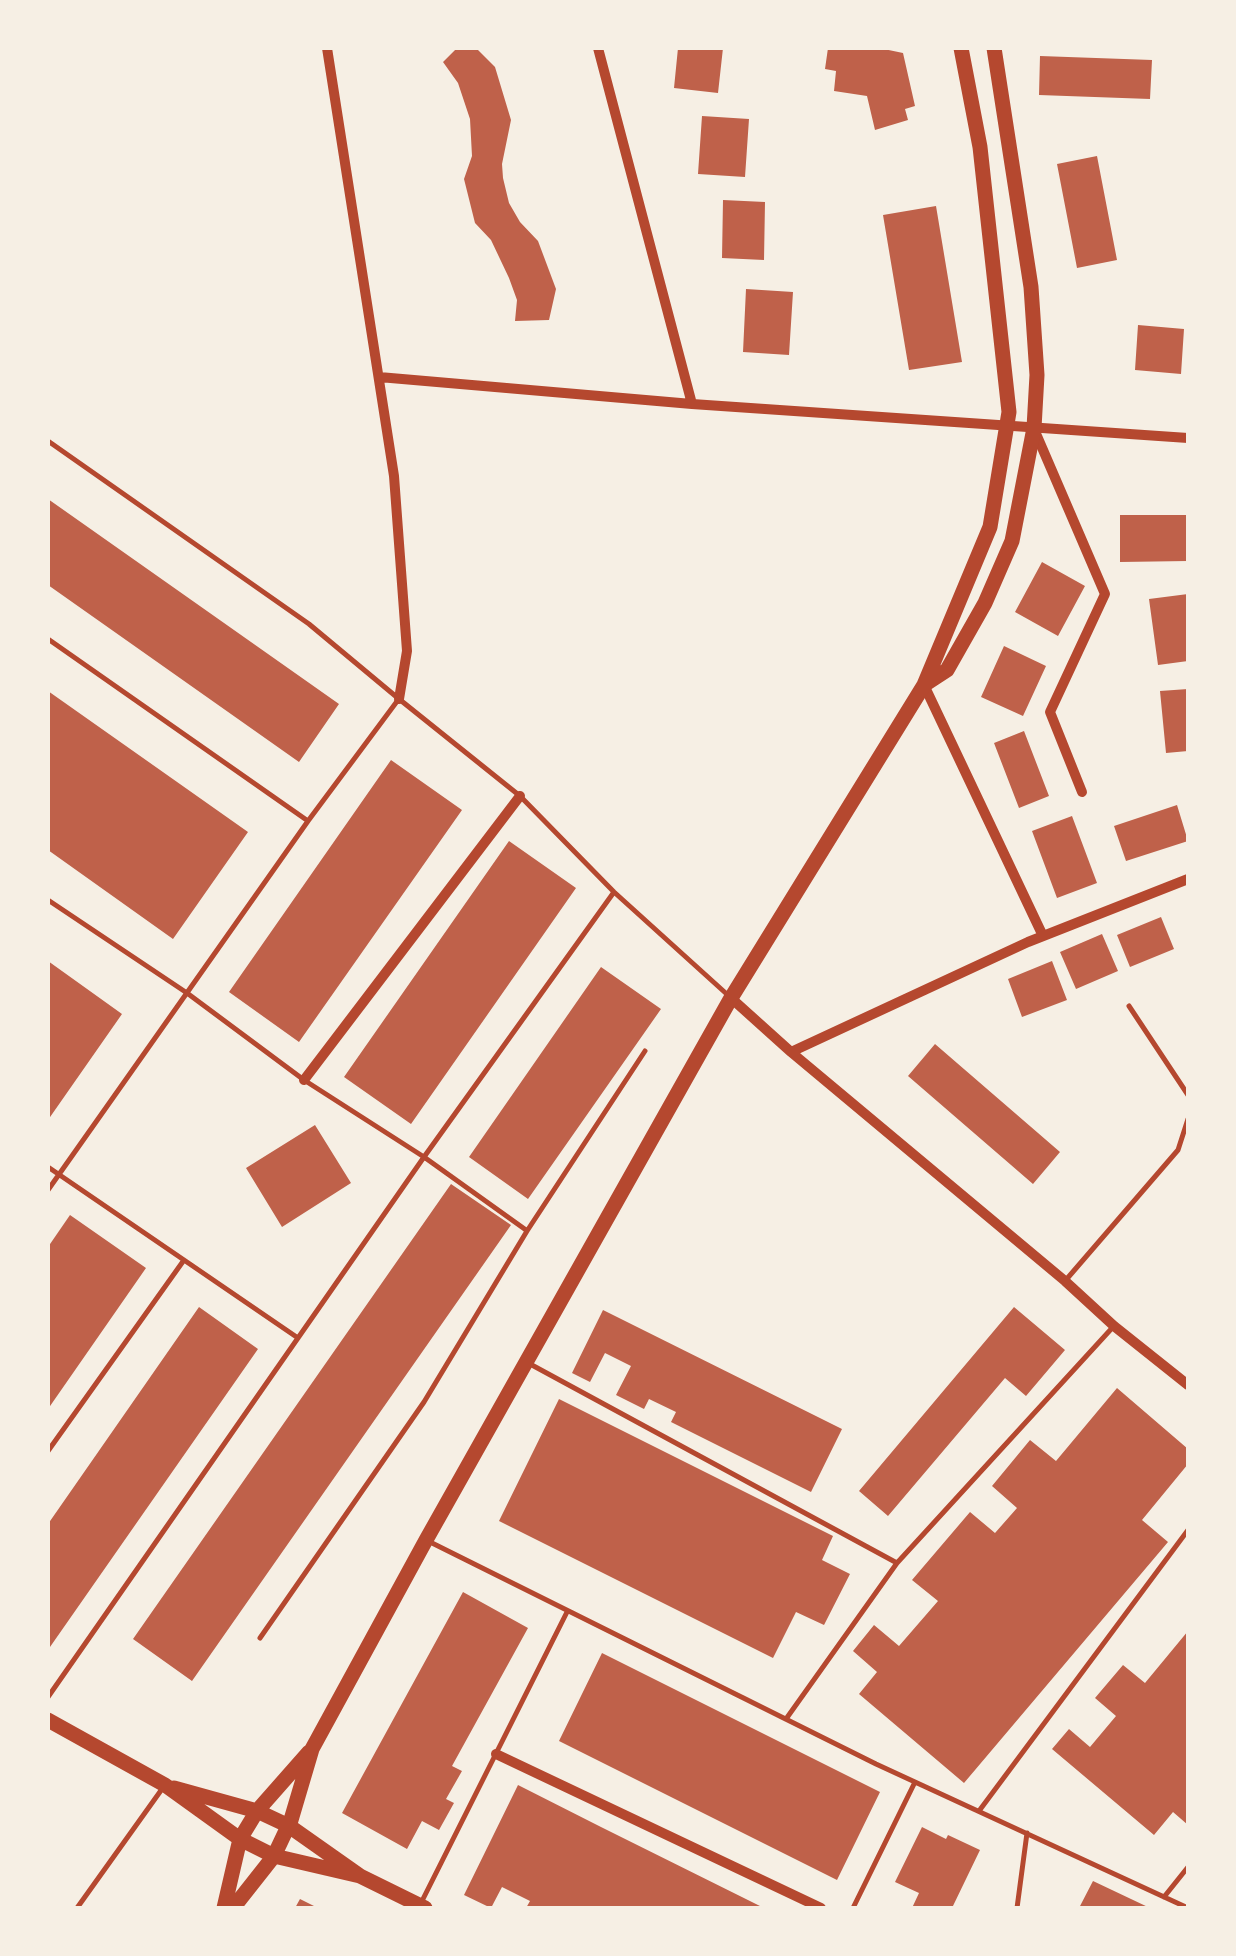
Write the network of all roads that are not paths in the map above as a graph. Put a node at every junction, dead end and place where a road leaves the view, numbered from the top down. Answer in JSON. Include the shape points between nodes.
{"nodes":[{"id":1,"x":327,"y":48,"type":"edge"},
{"id":2,"x":598,"y":48,"type":"edge"},
{"id":3,"x":961,"y":48,"type":"edge"},
{"id":4,"x":994,"y":48,"type":"edge"},
{"id":5,"x":379,"y":377,"type":"junction"},
{"id":6,"x":692,"y":404,"type":"junction"},
{"id":7,"x":1007,"y":426,"type":"junction"},
{"id":8,"x":1034,"y":428,"type":"junction"},
{"id":9,"x":1188,"y":438,"type":"edge"},
{"id":10,"x":48,"y":440,"type":"edge"},
{"id":11,"x":48,"y":639,"type":"edge"},
{"id":12,"x":924,"y":685,"type":"junction"},
{"id":13,"x":398,"y":699,"type":"junction"},
{"id":14,"x":1082,"y":792,"type":"dead end"},
{"id":15,"x":520,"y":796,"type":"junction"},
{"id":16,"x":308,"y":820,"type":"junction"},
{"id":17,"x":1188,"y":878,"type":"edge"},
{"id":18,"x":614,"y":892,"type":"junction"},
{"id":19,"x":48,"y":900,"type":"edge"},
{"id":20,"x":1043,"y":936,"type":"junction"},
{"id":21,"x":186,"y":992,"type":"junction"},
{"id":22,"x":731,"y":998,"type":"junction"},
{"id":23,"x":1129,"y":1006,"type":"dead end"},
{"id":24,"x":645,"y":1051,"type":"dead end"},
{"id":25,"x":791,"y":1052,"type":"junction"},
{"id":26,"x":304,"y":1080,"type":"junction"},
{"id":27,"x":1188,"y":1095,"type":"edge"},
{"id":28,"x":1188,"y":1119,"type":"edge"},
{"id":29,"x":424,"y":1158,"type":"junction"},
{"id":30,"x":48,"y":1167,"type":"edge"},
{"id":31,"x":58,"y":1174,"type":"junction"},
{"id":32,"x":48,"y":1190,"type":"edge"},
{"id":33,"x":527,"y":1231,"type":"junction"},
{"id":34,"x":184,"y":1260,"type":"junction"},
{"id":35,"x":1065,"y":1281,"type":"junction"},
{"id":36,"x":1114,"y":1326,"type":"junction"},
{"id":37,"x":298,"y":1338,"type":"junction"},
{"id":38,"x":526,"y":1362,"type":"junction"},
{"id":39,"x":1188,"y":1385,"type":"edge"},
{"id":40,"x":48,"y":1451,"type":"edge"},
{"id":41,"x":1188,"y":1530,"type":"edge"},
{"id":42,"x":426,"y":1540,"type":"junction"},
{"id":43,"x":897,"y":1563,"type":"junction"},
{"id":44,"x":568,"y":1610,"type":"junction"},
{"id":45,"x":260,"y":1638,"type":"dead end"},
{"id":46,"x":48,"y":1697,"type":"edge"},
{"id":47,"x":48,"y":1720,"type":"edge"},
{"id":48,"x":786,"y":1720,"type":"junction"},
{"id":49,"x":312,"y":1748,"type":"junction"},
{"id":50,"x":496,"y":1754,"type":"junction"},
{"id":51,"x":915,"y":1782,"type":"junction"},
{"id":52,"x":164,"y":1785,"type":"junction"},
{"id":53,"x":257,"y":1810,"type":"junction"},
{"id":54,"x":978,"y":1811,"type":"junction"},
{"id":55,"x":288,"y":1826,"type":"junction"},
{"id":56,"x":1026,"y":1833,"type":"junction"},
{"id":57,"x":240,"y":1840,"type":"junction"},
{"id":58,"x":274,"y":1856,"type":"junction"},
{"id":59,"x":1188,"y":1866,"type":"edge"},
{"id":60,"x":360,"y":1876,"type":"junction"},
{"id":61,"x":1164,"y":1897,"type":"junction"},
{"id":62,"x":77,"y":1908,"type":"edge"},
{"id":63,"x":224,"y":1908,"type":"edge"},
{"id":64,"x":232,"y":1908,"type":"edge"},
{"id":65,"x":421,"y":1908,"type":"edge"},
{"id":66,"x":821,"y":1908,"type":"edge"},
{"id":67,"x":853,"y":1908,"type":"edge"},
{"id":68,"x":1018,"y":1908,"type":"edge"},
{"id":69,"x":1188,"y":1908,"type":"edge"}],
"edges":[{"from":1,"to":5,"type":"street"},
{"from":2,"to":6,"type":"street"},
{"from":3,"to":7,"type":"main road","via":[[980,146]]},
{"from":4,"to":8,"type":"main road","via":[[1031,287]]},
{"from":5,"to":6,"type":"street"},
{"from":5,"to":13,"type":"street","via":[[407,651]]},
{"from":6,"to":7,"type":"street"},
{"from":7,"to":8,"type":"street"},
{"from":7,"to":12,"type":"main road","via":[[990,527]]},
{"from":8,"to":9,"type":"street"},
{"from":8,"to":12,"type":"main road","via":[[1012,541],[947,670]]},
{"from":8,"to":14,"type":"street","via":[[1104,594],[1050,712]]},
{"from":10,"to":13,"type":"lane","via":[[310,624]]},
{"from":11,"to":16,"type":"lane"},
{"from":12,"to":20,"type":"street"},
{"from":12,"to":22,"type":"main road"},
{"from":13,"to":15,"type":"lane"},
{"from":13,"to":16,"type":"lane"},
{"from":15,"to":18,"type":"lane"},
{"from":15,"to":26,"type":"street"},
{"from":16,"to":21,"type":"lane"},
{"from":17,"to":20,"type":"street"},
{"from":18,"to":22,"type":"lane"},
{"from":18,"to":29,"type":"lane"},
{"from":19,"to":21,"type":"lane"},
{"from":20,"to":25,"type":"street"},
{"from":21,"to":26,"type":"lane"},
{"from":21,"to":31,"type":"lane"},
{"from":22,"to":25,"type":"street"},
{"from":22,"to":38,"type":"main road"},
{"from":23,"to":27,"type":"lane"},
{"from":24,"to":33,"type":"lane"},
{"from":25,"to":35,"type":"street"},
{"from":26,"to":29,"type":"lane"},
{"from":28,"to":35,"type":"lane","via":[[1178,1150]]},
{"from":29,"to":33,"type":"lane"},
{"from":29,"to":37,"type":"lane"},
{"from":30,"to":31,"type":"lane"},
{"from":31,"to":32,"type":"lane"},
{"from":31,"to":34,"type":"lane"},
{"from":33,"to":45,"type":"lane","via":[[424,1402]]},
{"from":34,"to":37,"type":"lane"},
{"from":34,"to":40,"type":"lane"},
{"from":35,"to":36,"type":"street"},
{"from":36,"to":39,"type":"street"},
{"from":36,"to":43,"type":"lane"},
{"from":37,"to":46,"type":"lane"},
{"from":38,"to":42,"type":"main road"},
{"from":38,"to":43,"type":"lane"},
{"from":41,"to":54,"type":"lane"},
{"from":42,"to":44,"type":"lane"},
{"from":42,"to":49,"type":"main road"},
{"from":43,"to":48,"type":"lane"},
{"from":44,"to":48,"type":"lane"},
{"from":44,"to":50,"type":"lane"},
{"from":47,"to":52,"type":"main road"},
{"from":48,"to":51,"type":"lane"},
{"from":49,"to":53,"type":"main road"},
{"from":49,"to":55,"type":"main road"},
{"from":50,"to":65,"type":"lane"},
{"from":50,"to":66,"type":"street"},
{"from":51,"to":54,"type":"lane"},
{"from":51,"to":67,"type":"lane"},
{"from":52,"to":53,"type":"main road"},
{"from":52,"to":57,"type":"main road"},
{"from":52,"to":62,"type":"lane"},
{"from":53,"to":55,"type":"main road"},
{"from":53,"to":57,"type":"main road"},
{"from":54,"to":56,"type":"lane"},
{"from":55,"to":58,"type":"main road"},
{"from":55,"to":60,"type":"main road"},
{"from":56,"to":61,"type":"lane"},
{"from":56,"to":68,"type":"lane"},
{"from":57,"to":58,"type":"main road"},
{"from":57,"to":63,"type":"main road"},
{"from":58,"to":60,"type":"main road"},
{"from":58,"to":64,"type":"main road"},
{"from":59,"to":61,"type":"lane"},
{"from":60,"to":65,"type":"main road"},
{"from":61,"to":69,"type":"lane"}]}
